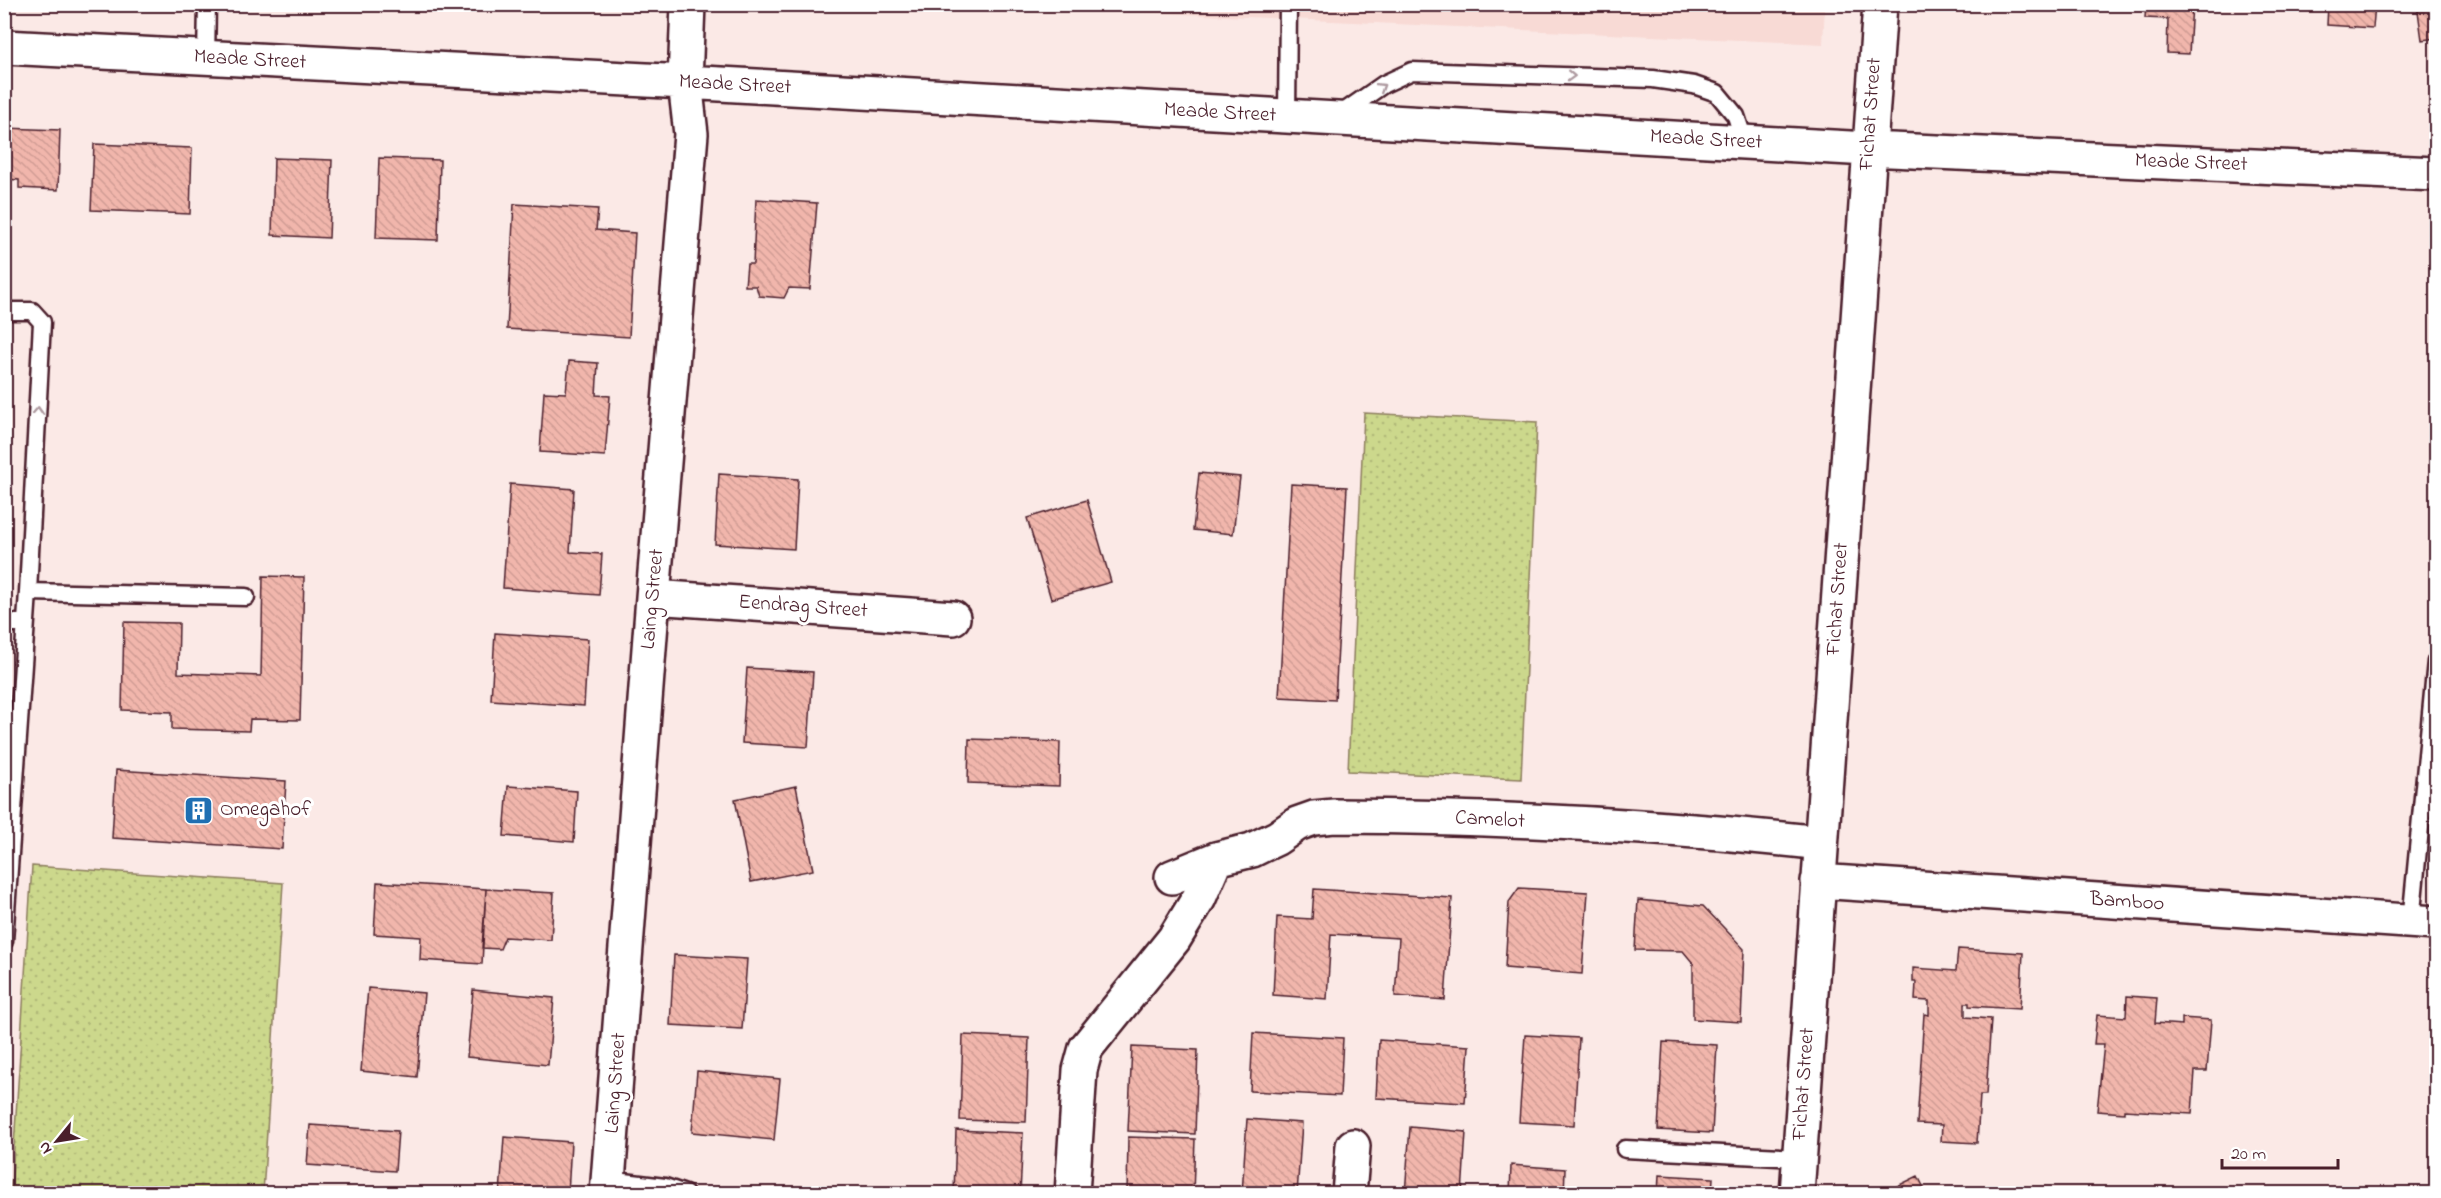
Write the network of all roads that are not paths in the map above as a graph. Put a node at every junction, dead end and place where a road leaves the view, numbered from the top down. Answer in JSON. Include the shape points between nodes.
{"nodes":[{"id":1,"x":207,"y":4,"type":"edge"},
{"id":2,"x":688,"y":4,"type":"edge"},
{"id":3,"x":1288,"y":4,"type":"edge"},
{"id":4,"x":1880,"y":4,"type":"edge"},
{"id":5,"x":4,"y":47,"type":"edge"},
{"id":6,"x":206,"y":58,"type":"junction"},
{"id":7,"x":685,"y":82,"type":"junction"},
{"id":8,"x":1287,"y":117,"type":"junction"},
{"id":9,"x":1332,"y":120,"type":"junction"},
{"id":10,"x":1745,"y":143,"type":"junction"},
{"id":11,"x":1868,"y":149,"type":"junction"},
{"id":12,"x":2436,"y":174,"type":"edge"},
{"id":13,"x":4,"y":311,"type":"edge"},
{"id":14,"x":28,"y":592,"type":"junction"},
{"id":15,"x":246,"y":597,"type":"dead end"},
{"id":16,"x":653,"y":597,"type":"junction"},
{"id":17,"x":953,"y":618,"type":"dead end"},
{"id":18,"x":4,"y":622,"type":"edge"},
{"id":19,"x":25,"y":623,"type":"junction"},
{"id":20,"x":2436,"y":661,"type":"edge"},
{"id":21,"x":1821,"y":843,"type":"junction"},
{"id":22,"x":1216,"y":859,"type":"junction"},
{"id":23,"x":1172,"y":877,"type":"dead end"},
{"id":24,"x":1818,"y":880,"type":"junction"},
{"id":25,"x":2424,"y":923,"type":"edge"},
{"id":26,"x":4,"y":941,"type":"edge"},
{"id":27,"x":1353,"y":1146,"type":"dead end"},
{"id":28,"x":1625,"y":1149,"type":"dead end"},
{"id":29,"x":1799,"y":1158,"type":"junction"},
{"id":30,"x":608,"y":1187,"type":"edge"},
{"id":31,"x":685,"y":1194,"type":"edge"},
{"id":32,"x":1071,"y":1194,"type":"edge"},
{"id":33,"x":1349,"y":1194,"type":"edge"},
{"id":34,"x":1797,"y":1194,"type":"edge"}],
"edges":[{"from":1,"to":6,"type":"lane"},
{"from":2,"to":7,"type":"street","name":"Laing Street"},
{"from":3,"to":8,"type":"lane"},
{"from":4,"to":11,"type":"street","name":"Fichat Street"},
{"from":5,"to":6,"type":"street","name":"Meade Street"},
{"from":6,"to":7,"type":"street","name":"Meade Street"},
{"from":7,"to":8,"type":"street","name":"Meade Street"},
{"from":7,"to":16,"type":"street","name":"Laing Street","via":[[692,134]]},
{"from":8,"to":9,"type":"street","name":"Meade Street"},
{"from":9,"to":10,"type":"street","name":"Meade Street"},
{"from":9,"to":10,"type":"lane","one_way":true,"via":[[1384,84],[1412,71],[1653,79],[1717,93],[1736,116]]},
{"from":10,"to":11,"type":"street","name":"Meade Street"},
{"from":11,"to":12,"type":"street","name":"Meade Street"},
{"from":11,"to":21,"type":"street","name":"Fichat Street"},
{"from":14,"to":13,"type":"lane","one_way":true,"via":[[42,322],[32,311]]},
{"from":14,"to":15,"type":"lane"},
{"from":14,"to":19,"type":"lane"},
{"from":16,"to":17,"type":"street","name":"Eendrag Street"},
{"from":16,"to":30,"type":"street","name":"Laing Street"},
{"from":18,"to":19,"type":"lane"},
{"from":19,"to":26,"type":"lane"},
{"from":20,"to":25,"type":"lane"},
{"from":21,"to":22,"type":"street","name":"Camelot","via":[[1680,829],[1334,816],[1297,824],[1252,850]]},
{"from":21,"to":24,"type":"street","name":"Fichat Street"},
{"from":22,"to":23,"type":"street","name":"Camelot"},
{"from":22,"to":32,"type":"street","via":[[1199,898],[1174,939],[1086,1048],[1080,1070]]},
{"from":24,"to":25,"type":"street","name":"Bamboo"},
{"from":24,"to":29,"type":"street","name":"Fichat Street"},
{"from":27,"to":33,"type":"street"},
{"from":28,"to":29,"type":"lane"},
{"from":29,"to":34,"type":"street","name":"Fichat Street"},
{"from":30,"to":31,"type":"lane","via":[[665,1187]]}]}
